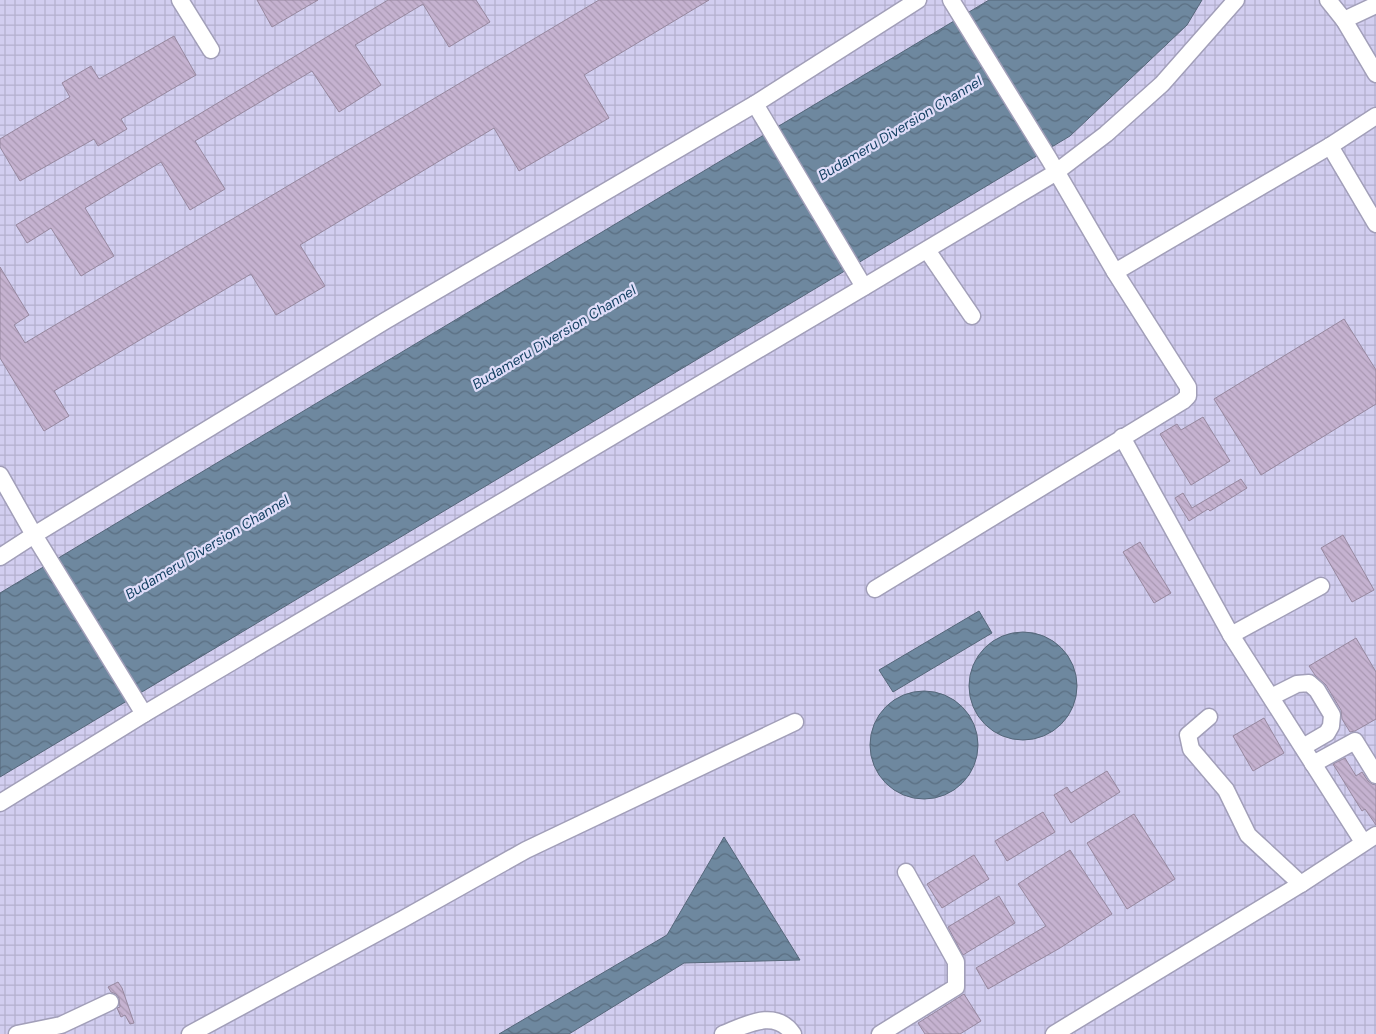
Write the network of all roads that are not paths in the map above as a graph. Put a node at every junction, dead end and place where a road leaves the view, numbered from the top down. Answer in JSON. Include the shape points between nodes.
{"nodes":[{"id":1,"x":180,"y":0,"type":"edge"},
{"id":2,"x":918,"y":0,"type":"edge"},
{"id":3,"x":951,"y":0,"type":"edge"},
{"id":4,"x":1236,"y":0,"type":"edge"},
{"id":5,"x":1328,"y":0,"type":"edge"},
{"id":6,"x":1376,"y":5,"type":"edge"},
{"id":7,"x":1344,"y":20,"type":"junction"},
{"id":8,"x":211,"y":50,"type":"dead end"},
{"id":9,"x":1376,"y":74,"type":"edge"},
{"id":10,"x":755,"y":104,"type":"junction"},
{"id":11,"x":1376,"y":116,"type":"edge"},
{"id":12,"x":1330,"y":146,"type":"junction"},
{"id":13,"x":1052,"y":166,"type":"junction"},
{"id":14,"x":1376,"y":224,"type":"edge"},
{"id":15,"x":926,"y":250,"type":"junction"},
{"id":16,"x":1115,"y":272,"type":"junction"},
{"id":17,"x":862,"y":283,"type":"junction"},
{"id":18,"x":972,"y":316,"type":"dead end"},
{"id":19,"x":1122,"y":437,"type":"junction"},
{"id":20,"x":0,"y":475,"type":"edge"},
{"id":21,"x":34,"y":535,"type":"junction"},
{"id":22,"x":0,"y":557,"type":"edge"},
{"id":23,"x":1321,"y":586,"type":"dead end"},
{"id":24,"x":875,"y":589,"type":"dead end"},
{"id":25,"x":1231,"y":635,"type":"junction"},
{"id":26,"x":1270,"y":697,"type":"junction"},
{"id":27,"x":141,"y":709,"type":"junction"},
{"id":28,"x":1209,"y":717,"type":"dead end"},
{"id":29,"x":795,"y":722,"type":"dead end"},
{"id":30,"x":1303,"y":747,"type":"junction"},
{"id":31,"x":1313,"y":764,"type":"junction"},
{"id":32,"x":1376,"y":775,"type":"edge"},
{"id":33,"x":0,"y":803,"type":"edge"},
{"id":34,"x":1370,"y":839,"type":"edge"},
{"id":35,"x":906,"y":872,"type":"dead end"},
{"id":36,"x":1300,"y":884,"type":"junction"},
{"id":37,"x":110,"y":1002,"type":"dead end"},
{"id":38,"x":1058,"y":1033,"type":"edge"},
{"id":39,"x":17,"y":1034,"type":"edge"},
{"id":40,"x":190,"y":1034,"type":"edge"},
{"id":41,"x":723,"y":1034,"type":"edge"},
{"id":42,"x":793,"y":1034,"type":"edge"},
{"id":43,"x":880,"y":1034,"type":"edge"}],
"edges":[{"from":1,"to":8,"type":"lane"},
{"from":2,"to":10,"type":"lane"},
{"from":3,"to":13,"type":"lane"},
{"from":4,"to":13,"type":"lane","via":[[1162,84],[1106,134]]},
{"from":5,"to":7,"type":"lane"},
{"from":6,"to":7,"type":"lane"},
{"from":7,"to":9,"type":"lane"},
{"from":10,"to":17,"type":"lane"},
{"from":10,"to":21,"type":"lane","via":[[377,326]]},
{"from":11,"to":12,"type":"lane"},
{"from":12,"to":14,"type":"lane"},
{"from":12,"to":16,"type":"lane"},
{"from":13,"to":15,"type":"lane"},
{"from":13,"to":16,"type":"lane"},
{"from":15,"to":17,"type":"lane"},
{"from":15,"to":18,"type":"lane"},
{"from":16,"to":19,"type":"lane","via":[[1188,387],[1188,396],[1183,401]]},
{"from":17,"to":27,"type":"lane"},
{"from":19,"to":24,"type":"lane"},
{"from":19,"to":25,"type":"lane"},
{"from":20,"to":21,"type":"lane"},
{"from":21,"to":22,"type":"lane"},
{"from":21,"to":27,"type":"lane"},
{"from":23,"to":25,"type":"lane"},
{"from":25,"to":26,"type":"lane"},
{"from":26,"to":30,"type":"lane"},
{"from":26,"to":30,"type":"lane","via":[[1297,684],[1309,684],[1318,690],[1332,714],[1331,726],[1327,733]]},
{"from":27,"to":33,"type":"lane"},
{"from":28,"to":36,"type":"lane","via":[[1188,735],[1191,749],[1226,790],[1248,835]]},
{"from":29,"to":40,"type":"lane","via":[[526,850]]},
{"from":30,"to":31,"type":"lane"},
{"from":31,"to":32,"type":"lane","via":[[1355,741]]},
{"from":31,"to":34,"type":"lane"},
{"from":34,"to":36,"type":"lane"},
{"from":35,"to":43,"type":"lane","via":[[956,962],[956,987]]},
{"from":36,"to":38,"type":"lane"},
{"from":37,"to":39,"type":"lane","via":[[61,1025]]},
{"from":41,"to":42,"type":"lane","via":[[760,1020],[780,1022]]}]}
